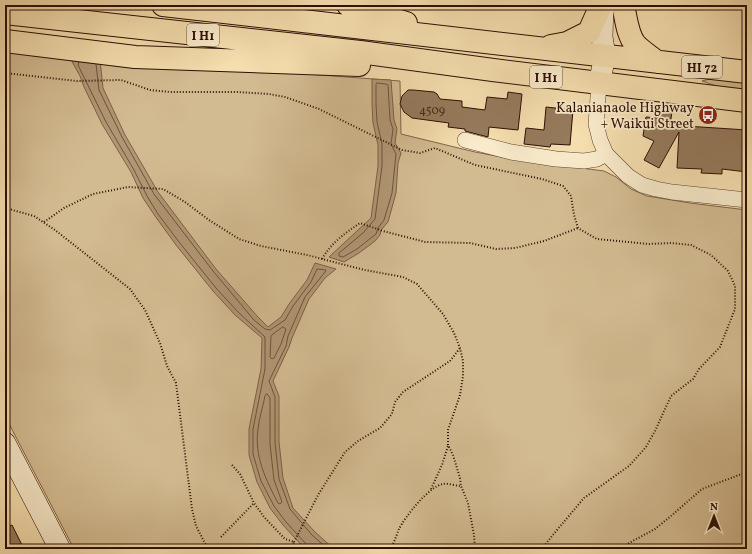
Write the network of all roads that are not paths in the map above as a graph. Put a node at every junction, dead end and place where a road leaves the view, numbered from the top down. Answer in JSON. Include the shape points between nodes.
{"nodes":[{"id":1,"x":163,"y":5,"type":"edge"},
{"id":2,"x":348,"y":5,"type":"edge"},
{"id":3,"x":602,"y":5,"type":"edge"},
{"id":4,"x":622,"y":5,"type":"edge"},
{"id":5,"x":5,"y":13,"type":"edge"},
{"id":6,"x":451,"y":37,"type":"junction"},
{"id":7,"x":5,"y":41,"type":"edge"},
{"id":8,"x":534,"y":47,"type":"junction"},
{"id":9,"x":605,"y":56,"type":"junction"},
{"id":10,"x":654,"y":61,"type":"junction"},
{"id":11,"x":493,"y":70,"type":"junction"},
{"id":12,"x":747,"y":72,"type":"edge"},
{"id":13,"x":599,"y":84,"type":"junction"},
{"id":14,"x":705,"y":96,"type":"junction"},
{"id":15,"x":747,"y":101,"type":"edge"},
{"id":16,"x":465,"y":140,"type":"dead end"},
{"id":17,"x":606,"y":154,"type":"junction"},
{"id":18,"x":747,"y":200,"type":"edge"},
{"id":19,"x":5,"y":443,"type":"edge"},
{"id":20,"x":60,"y":549,"type":"edge"}],
"edges":[{"from":1,"to":6,"type":"highway","number":"I H1"},
{"from":2,"to":6,"type":"highway"},
{"from":3,"to":8,"type":"highway","via":[[591,29],[585,35],[567,43]]},
{"from":3,"to":9,"type":"street"},
{"from":4,"to":9,"type":"street","via":[[619,38]]},
{"from":4,"to":10,"type":"highway","via":[[635,43]]},
{"from":5,"to":11,"type":"highway","number":"I H1","via":[[360,52]]},
{"from":6,"to":8,"type":"highway","number":"I H1"},
{"from":7,"to":11,"type":"highway","via":[[135,57]]},
{"from":8,"to":9,"type":"highway","number":"I H1"},
{"from":9,"to":10,"type":"highway","number":"HI 72"},
{"from":9,"to":13,"type":"street"},
{"from":10,"to":12,"type":"highway","number":"HI 72"},
{"from":10,"to":14,"type":"highway","via":[[664,72],[685,81]]},
{"from":11,"to":13,"type":"highway","number":"I H1"},
{"from":13,"to":14,"type":"highway","number":"HI 72"},
{"from":13,"to":17,"type":"street","via":[[596,124]]},
{"from":14,"to":15,"type":"highway","number":"HI 72"},
{"from":16,"to":17,"type":"street","via":[[511,152],[556,159],[584,161],[597,159]]},
{"from":17,"to":18,"type":"street","via":[[628,176],[642,185],[672,192]]},
{"from":19,"to":20,"type":"street"}]}
